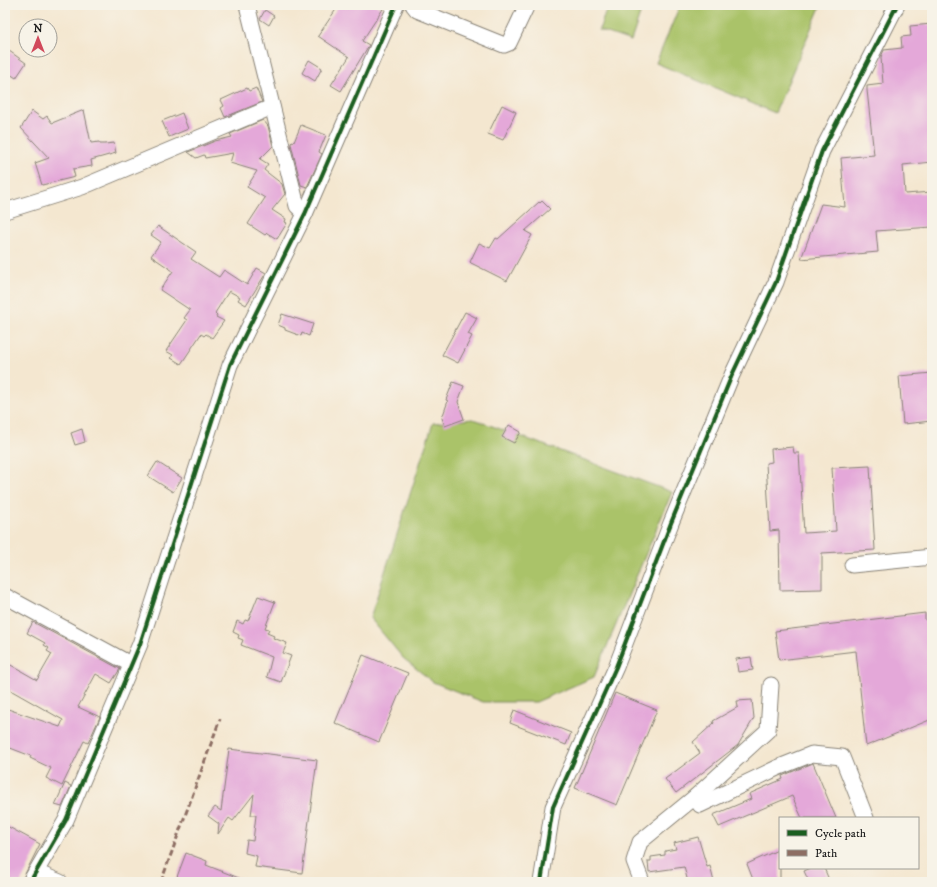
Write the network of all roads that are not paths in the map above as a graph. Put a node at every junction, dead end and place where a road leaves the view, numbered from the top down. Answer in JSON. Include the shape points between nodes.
{"nodes":[{"id":1,"x":247,"y":5,"type":"edge"},
{"id":2,"x":396,"y":5,"type":"edge"},
{"id":3,"x":527,"y":5,"type":"edge"},
{"id":4,"x":897,"y":5,"type":"edge"},
{"id":5,"x":417,"y":8,"type":"edge"},
{"id":6,"x":272,"y":107,"type":"junction"},
{"id":7,"x":5,"y":211,"type":"edge"},
{"id":8,"x":305,"y":214,"type":"junction"},
{"id":9,"x":932,"y":557,"type":"edge"},
{"id":10,"x":852,"y":565,"type":"dead end"},
{"id":11,"x":5,"y":596,"type":"edge"},
{"id":12,"x":132,"y":665,"type":"junction"},
{"id":13,"x":771,"y":685,"type":"dead end"},
{"id":14,"x":695,"y":797,"type":"junction"},
{"id":15,"x":866,"y":817,"type":"edge"},
{"id":16,"x":33,"y":877,"type":"edge"},
{"id":17,"x":60,"y":882,"type":"edge"},
{"id":18,"x":541,"y":882,"type":"edge"},
{"id":19,"x":642,"y":882,"type":"edge"}],
"edges":[{"from":1,"to":6,"type":"street"},
{"from":2,"to":8,"type":"street"},
{"from":3,"to":5,"type":"street","via":[[509,43],[504,46]]},
{"from":4,"to":18,"type":"street","via":[[822,151],[776,282],[732,375],[673,516],[616,667],[553,807]]},
{"from":6,"to":7,"type":"street","via":[[82,187]]},
{"from":6,"to":8,"type":"street","via":[[297,206]]},
{"from":8,"to":12,"type":"street","via":[[230,365]]},
{"from":9,"to":10,"type":"street"},
{"from":11,"to":12,"type":"street"},
{"from":12,"to":16,"type":"street","via":[[66,820]]},
{"from":13,"to":14,"type":"street","via":[[768,730]]},
{"from":14,"to":15,"type":"street","via":[[700,805],[812,754],[842,757]]},
{"from":14,"to":19,"type":"street","via":[[640,842],[634,861]]},
{"from":16,"to":17,"type":"street"}]}
